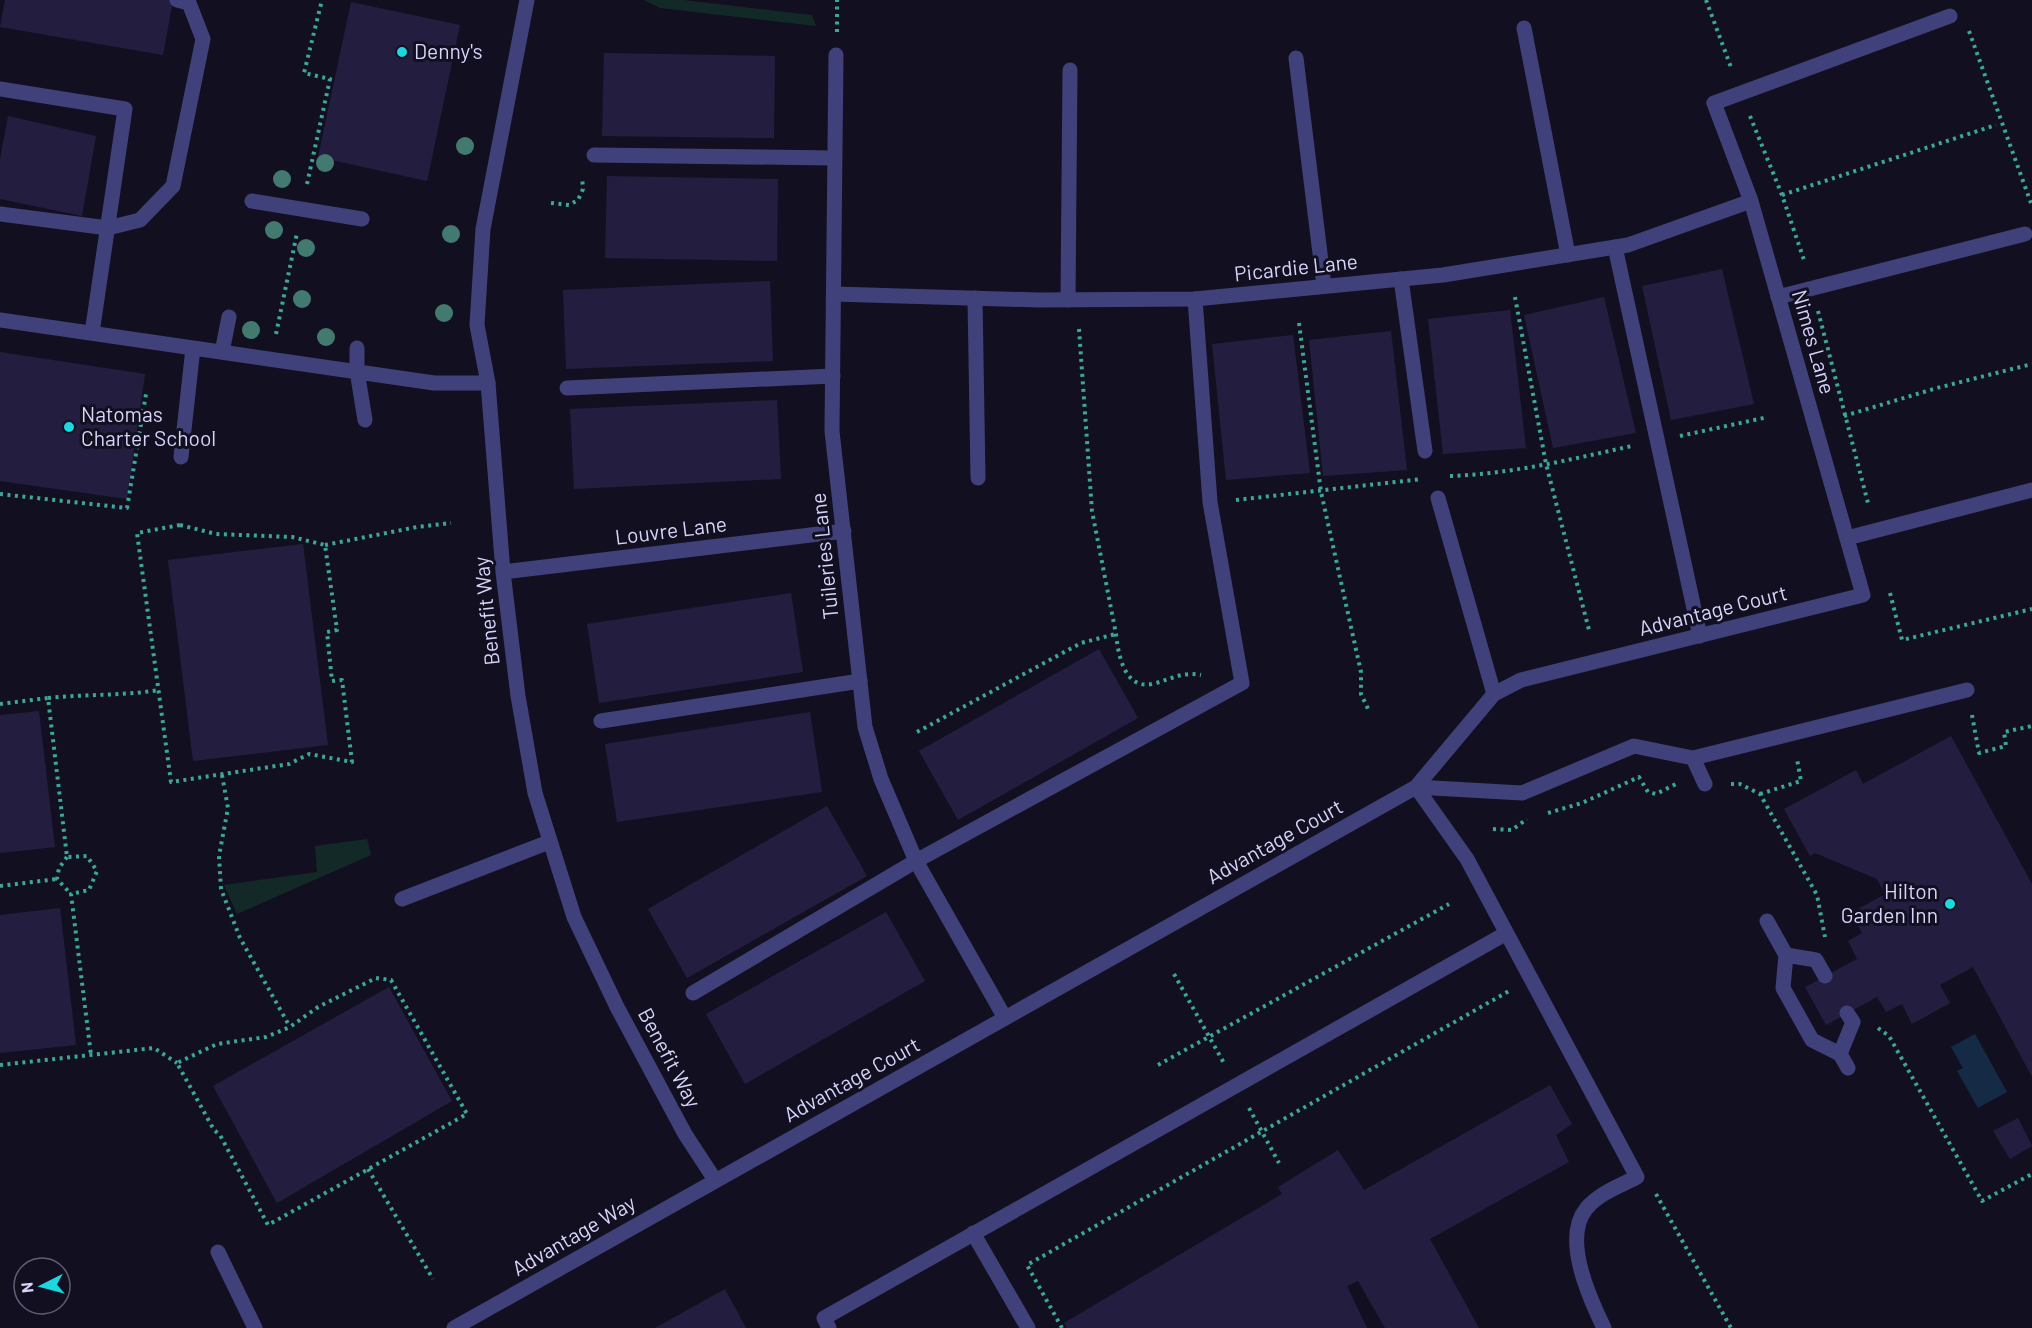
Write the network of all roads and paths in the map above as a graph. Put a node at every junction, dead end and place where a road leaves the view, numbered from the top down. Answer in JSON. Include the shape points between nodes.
{"nodes":[{"id":1,"x":177,"y":0,"type":"edge"},
{"id":2,"x":322,"y":0,"type":"edge"},
{"id":3,"x":527,"y":0,"type":"edge"},
{"id":4,"x":837,"y":0,"type":"edge"},
{"id":5,"x":1707,"y":0,"type":"edge"},
{"id":6,"x":1950,"y":16,"type":"dead end"},
{"id":7,"x":1966,"y":22,"type":"dead end"},
{"id":8,"x":1524,"y":28,"type":"dead end"},
{"id":9,"x":837,"y":38,"type":"dead end"},
{"id":10,"x":836,"y":56,"type":"dead end"},
{"id":11,"x":1296,"y":58,"type":"dead end"},
{"id":12,"x":1070,"y":70,"type":"dead end"},
{"id":13,"x":0,"y":89,"type":"edge"},
{"id":14,"x":1741,"y":93,"type":"junction"},
{"id":15,"x":1995,"y":125,"type":"dead end"},
{"id":16,"x":594,"y":155,"type":"dead end"},
{"id":17,"x":834,"y":158,"type":"junction"},
{"id":18,"x":1782,"y":195,"type":"junction"},
{"id":19,"x":252,"y":201,"type":"dead end"},
{"id":20,"x":1751,"y":201,"type":"junction"},
{"id":21,"x":2032,"y":206,"type":"edge"},
{"id":22,"x":302,"y":209,"type":"junction"},
{"id":23,"x":0,"y":214,"type":"edge"},
{"id":24,"x":362,"y":219,"type":"dead end"},
{"id":25,"x":108,"y":228,"type":"junction"},
{"id":26,"x":2025,"y":234,"type":"dead end"},
{"id":27,"x":1615,"y":247,"type":"junction"},
{"id":28,"x":1568,"y":255,"type":"junction"},
{"id":29,"x":1401,"y":279,"type":"junction"},
{"id":30,"x":1324,"y":286,"type":"junction"},
{"id":31,"x":1812,"y":288,"type":"junction"},
{"id":32,"x":834,"y":294,"type":"junction"},
{"id":33,"x":1515,"y":297,"type":"dead end"},
{"id":34,"x":1778,"y":297,"type":"junction"},
{"id":35,"x":975,"y":298,"type":"junction"},
{"id":36,"x":1195,"y":299,"type":"junction"},
{"id":37,"x":1068,"y":300,"type":"junction"},
{"id":38,"x":229,"y":317,"type":"dead end"},
{"id":39,"x":0,"y":320,"type":"edge"},
{"id":40,"x":1299,"y":323,"type":"dead end"},
{"id":41,"x":1079,"y":329,"type":"dead end"},
{"id":42,"x":92,"y":333,"type":"junction"},
{"id":43,"x":274,"y":340,"type":"dead end"},
{"id":44,"x":193,"y":348,"type":"junction"},
{"id":45,"x":357,"y":348,"type":"dead end"},
{"id":46,"x":222,"y":352,"type":"junction"},
{"id":47,"x":2032,"y":364,"type":"edge"},
{"id":48,"x":357,"y":371,"type":"junction"},
{"id":49,"x":833,"y":376,"type":"junction"},
{"id":50,"x":488,"y":383,"type":"junction"},
{"id":51,"x":567,"y":388,"type":"dead end"},
{"id":52,"x":146,"y":394,"type":"dead end"},
{"id":53,"x":1845,"y":416,"type":"junction"},
{"id":54,"x":1768,"y":417,"type":"dead end"},
{"id":55,"x":365,"y":420,"type":"dead end"},
{"id":56,"x":1656,"y":441,"type":"junction"},
{"id":57,"x":1425,"y":451,"type":"dead end"},
{"id":58,"x":180,"y":457,"type":"dead end"},
{"id":59,"x":1546,"y":464,"type":"junction"},
{"id":60,"x":1444,"y":476,"type":"dead end"},
{"id":61,"x":1433,"y":477,"type":"dead end"},
{"id":62,"x":978,"y":478,"type":"dead end"},
{"id":63,"x":2032,"y":490,"type":"edge"},
{"id":64,"x":1321,"y":492,"type":"junction"},
{"id":65,"x":0,"y":494,"type":"edge"},
{"id":66,"x":1438,"y":498,"type":"dead end"},
{"id":67,"x":1210,"y":502,"type":"junction"},
{"id":68,"x":451,"y":523,"type":"dead end"},
{"id":69,"x":1874,"y":529,"type":"junction"},
{"id":70,"x":844,"y":531,"type":"junction"},
{"id":71,"x":1847,"y":538,"type":"junction"},
{"id":72,"x":325,"y":545,"type":"junction"},
{"id":73,"x":503,"y":572,"type":"junction"},
{"id":74,"x":1888,"y":584,"type":"dead end"},
{"id":75,"x":1863,"y":595,"type":"joint"},
{"id":76,"x":2032,"y":609,"type":"edge"},
{"id":77,"x":1589,"y":630,"type":"dead end"},
{"id":78,"x":1116,"y":634,"type":"junction"},
{"id":79,"x":1700,"y":636,"type":"junction"},
{"id":80,"x":1211,"y":677,"type":"dead end"},
{"id":81,"x":860,"y":681,"type":"junction"},
{"id":82,"x":159,"y":690,"type":"junction"},
{"id":83,"x":1967,"y":690,"type":"dead end"},
{"id":84,"x":1494,"y":694,"type":"junction"},
{"id":85,"x":48,"y":698,"type":"junction"},
{"id":86,"x":0,"y":704,"type":"edge"},
{"id":87,"x":1369,"y":711,"type":"dead end"},
{"id":88,"x":1961,"y":716,"type":"dead end"},
{"id":89,"x":601,"y":722,"type":"dead end"},
{"id":90,"x":2032,"y":726,"type":"edge"},
{"id":91,"x":917,"y":732,"type":"dead end"},
{"id":92,"x":1807,"y":754,"type":"dead end"},
{"id":93,"x":1694,"y":758,"type":"junction"},
{"id":94,"x":222,"y":775,"type":"junction"},
{"id":95,"x":1705,"y":784,"type":"junction"},
{"id":96,"x":1416,"y":787,"type":"junction"},
{"id":97,"x":1760,"y":794,"type":"junction"},
{"id":98,"x":1493,"y":829,"type":"dead end"},
{"id":99,"x":549,"y":842,"type":"junction"},
{"id":100,"x":67,"y":856,"type":"junction"},
{"id":101,"x":916,"y":861,"type":"junction"},
{"id":102,"x":57,"y":879,"type":"junction"},
{"id":103,"x":0,"y":886,"type":"edge"},
{"id":104,"x":71,"y":894,"type":"junction"},
{"id":105,"x":402,"y":899,"type":"dead end"},
{"id":106,"x":1449,"y":904,"type":"dead end"},
{"id":107,"x":1767,"y":921,"type":"dead end"},
{"id":108,"x":1505,"y":934,"type":"junction"},
{"id":109,"x":1828,"y":944,"type":"dead end"},
{"id":110,"x":1786,"y":955,"type":"junction"},
{"id":111,"x":1825,"y":976,"type":"dead end"},
{"id":112,"x":1514,"y":988,"type":"dead end"},
{"id":113,"x":693,"y":993,"type":"dead end"},
{"id":114,"x":1847,"y":1013,"type":"dead end"},
{"id":115,"x":1005,"y":1018,"type":"junction"},
{"id":116,"x":1871,"y":1022,"type":"dead end"},
{"id":117,"x":290,"y":1027,"type":"junction"},
{"id":118,"x":91,"y":1055,"type":"junction"},
{"id":119,"x":177,"y":1063,"type":"junction"},
{"id":120,"x":0,"y":1065,"type":"edge"},
{"id":121,"x":1158,"y":1065,"type":"dead end"},
{"id":122,"x":368,"y":1169,"type":"junction"},
{"id":123,"x":2032,"y":1174,"type":"edge"},
{"id":124,"x":715,"y":1180,"type":"junction"},
{"id":125,"x":1658,"y":1196,"type":"dead end"},
{"id":126,"x":973,"y":1233,"type":"junction"},
{"id":127,"x":218,"y":1252,"type":"dead end"},
{"id":128,"x":433,"y":1279,"type":"dead end"},
{"id":129,"x":255,"y":1328,"type":"edge"},
{"id":130,"x":454,"y":1328,"type":"edge"},
{"id":131,"x":829,"y":1328,"type":"edge"},
{"id":132,"x":1028,"y":1328,"type":"edge"},
{"id":133,"x":1062,"y":1328,"type":"edge"},
{"id":134,"x":1604,"y":1328,"type":"edge"},
{"id":135,"x":1731,"y":1328,"type":"edge"}],
"edges":[{"from":1,"to":25,"type":"street","via":[[189,3],[203,39],[173,186],[140,220]]},
{"from":2,"to":22,"type":"path","via":[[304,73],[330,79]]},
{"from":3,"to":50,"type":"street","name":"Benefit Way","via":[[481,251],[477,325]]},
{"from":4,"to":9,"type":"path"},
{"from":5,"to":14,"type":"path"},
{"from":6,"to":14,"type":"street"},
{"from":7,"to":21,"type":"path"},
{"from":8,"to":28,"type":"street"},
{"from":10,"to":17,"type":"street","name":"Tuileries Lane"},
{"from":11,"to":30,"type":"street"},
{"from":12,"to":37,"type":"street"},
{"from":13,"to":25,"type":"street","via":[[125,109]]},
{"from":14,"to":18,"type":"path"},
{"from":14,"to":20,"type":"street","name":"Nimes Lane","via":[[1714,103]]},
{"from":15,"to":18,"type":"path"},
{"from":16,"to":17,"type":"street"},
{"from":17,"to":32,"type":"street","name":"Tuileries Lane"},
{"from":18,"to":31,"type":"path"},
{"from":19,"to":22,"type":"street"},
{"from":20,"to":27,"type":"street","name":"Picardie Lane"},
{"from":20,"to":34,"type":"street","name":"Nimes Lane"},
{"from":22,"to":24,"type":"street"},
{"from":22,"to":43,"type":"path"},
{"from":23,"to":25,"type":"street"},
{"from":25,"to":42,"type":"street"},
{"from":26,"to":31,"type":"street"},
{"from":27,"to":28,"type":"street","name":"Picardie Lane"},
{"from":27,"to":56,"type":"street"},
{"from":28,"to":29,"type":"street","name":"Picardie Lane"},
{"from":29,"to":30,"type":"street","name":"Picardie Lane"},
{"from":29,"to":57,"type":"street"},
{"from":30,"to":36,"type":"street","name":"Picardie Lane"},
{"from":31,"to":34,"type":"street"},
{"from":31,"to":53,"type":"path"},
{"from":32,"to":35,"type":"street","name":"Picardie Lane"},
{"from":32,"to":49,"type":"street","name":"Tuileries Lane"},
{"from":33,"to":59,"type":"path"},
{"from":34,"to":71,"type":"street","name":"Nimes Lane"},
{"from":35,"to":37,"type":"street","name":"Picardie Lane"},
{"from":35,"to":62,"type":"street"},
{"from":36,"to":37,"type":"street","name":"Picardie Lane"},
{"from":36,"to":67,"type":"street"},
{"from":38,"to":46,"type":"street"},
{"from":39,"to":42,"type":"street"},
{"from":40,"to":64,"type":"path"},
{"from":41,"to":78,"type":"path","via":[[1092,511]]},
{"from":42,"to":44,"type":"street"},
{"from":44,"to":46,"type":"street"},
{"from":44,"to":58,"type":"street"},
{"from":45,"to":48,"type":"street"},
{"from":46,"to":48,"type":"street"},
{"from":47,"to":53,"type":"path"},
{"from":48,"to":50,"type":"street","via":[[434,383]]},
{"from":48,"to":55,"type":"street"},
{"from":49,"to":51,"type":"street"},
{"from":49,"to":70,"type":"street","name":"Tuileries Lane","via":[[832,431]]},
{"from":50,"to":73,"type":"street","name":"Benefit Way"},
{"from":52,"to":65,"type":"path","via":[[127,508]]},
{"from":53,"to":69,"type":"path"},
{"from":54,"to":56,"type":"path"},
{"from":56,"to":59,"type":"path"},
{"from":56,"to":79,"type":"street"},
{"from":59,"to":60,"type":"path","via":[[1483,475]]},
{"from":59,"to":77,"type":"path"},
{"from":61,"to":64,"type":"path"},
{"from":63,"to":69,"type":"street"},
{"from":64,"to":67,"type":"path"},
{"from":64,"to":87,"type":"path","via":[[1361,672],[1360,694]]},
{"from":66,"to":84,"type":"street"},
{"from":67,"to":101,"type":"street","via":[[1242,683]]},
{"from":68,"to":72,"type":"path"},
{"from":69,"to":71,"type":"street"},
{"from":70,"to":73,"type":"street","name":"Louvre Lane"},
{"from":70,"to":81,"type":"street","name":"Tuileries Lane"},
{"from":71,"to":75,"type":"street","name":"Nimes Lane"},
{"from":72,"to":82,"type":"path","via":[[292,537],[216,534],[180,525],[137,533]]},
{"from":72,"to":94,"type":"path","via":[[337,630],[327,632],[332,681],[342,680],[352,762],[309,754],[289,764]]},
{"from":73,"to":99,"type":"street","name":"Benefit Way","via":[[518,696],[535,793]]},
{"from":74,"to":76,"type":"path","via":[[1902,640]]},
{"from":75,"to":79,"type":"street","name":"Advantage Court"},
{"from":78,"to":80,"type":"path","via":[[1123,669],[1135,680],[1149,685],[1190,673]]},
{"from":78,"to":91,"type":"path","via":[[1081,643]]},
{"from":79,"to":84,"type":"street","name":"Advantage Court","via":[[1521,680]]},
{"from":81,"to":89,"type":"street"},
{"from":81,"to":101,"type":"street","name":"Tuileries Lane","via":[[865,727],[881,779]]},
{"from":82,"to":85,"type":"path"},
{"from":82,"to":94,"type":"path","via":[[171,782]]},
{"from":83,"to":93,"type":"street"},
{"from":84,"to":96,"type":"street","name":"Advantage Court"},
{"from":85,"to":86,"type":"path"},
{"from":85,"to":100,"type":"path"},
{"from":88,"to":90,"type":"path","via":[[1972,713],[1979,753],[2006,746],[2004,732]]},
{"from":92,"to":97,"type":"path","via":[[1796,757],[1801,781]]},
{"from":93,"to":95,"type":"street"},
{"from":93,"to":96,"type":"street","via":[[1634,746],[1522,793]]},
{"from":94,"to":117,"type":"path","via":[[228,808],[219,856],[221,889],[240,938]]},
{"from":95,"to":97,"type":"path","via":[[1740,784]]},
{"from":95,"to":98,"type":"path","via":[[1676,783],[1656,794],[1648,792],[1639,777],[1582,803],[1526,819],[1512,830]]},
{"from":96,"to":108,"type":"street","via":[[1467,859]]},
{"from":96,"to":115,"type":"street","name":"Advantage Court"},
{"from":97,"to":109,"type":"path","via":[[1817,895]]},
{"from":99,"to":105,"type":"street"},
{"from":99,"to":124,"type":"street","name":"Benefit Way","via":[[574,917],[617,1007]]},
{"from":100,"to":102,"type":"path"},
{"from":100,"to":104,"type":"path","via":[[87,856],[97,871],[89,890]]},
{"from":101,"to":113,"type":"street"},
{"from":101,"to":115,"type":"street","name":"Tuileries Lane"},
{"from":102,"to":103,"type":"path"},
{"from":102,"to":104,"type":"path"},
{"from":104,"to":118,"type":"path"},
{"from":106,"to":121,"type":"path"},
{"from":107,"to":110,"type":"street"},
{"from":108,"to":126,"type":"street"},
{"from":108,"to":134,"type":"street","via":[[1637,1177],[1605,1193],[1585,1210],[1577,1232],[1588,1296]]},
{"from":110,"to":111,"type":"street","via":[[1816,960]]},
{"from":110,"to":114,"type":"street","via":[[1783,988],[1812,1040],[1844,1061],[1852,1022]]},
{"from":112,"to":133,"type":"path","via":[[1027,1265]]},
{"from":115,"to":124,"type":"street","name":"Advantage Court"},
{"from":116,"to":123,"type":"path","via":[[1889,1036],[1982,1202]]},
{"from":117,"to":119,"type":"path","via":[[266,1037],[217,1044]]},
{"from":117,"to":122,"type":"path","via":[[318,1006],[376,978],[391,980],[467,1114]]},
{"from":118,"to":119,"type":"path","via":[[154,1048]]},
{"from":118,"to":120,"type":"path"},
{"from":119,"to":122,"type":"path","via":[[268,1225]]},
{"from":122,"to":128,"type":"path"},
{"from":124,"to":130,"type":"street","name":"Advantage Way"},
{"from":125,"to":135,"type":"path"},
{"from":126,"to":131,"type":"street","via":[[824,1318]]},
{"from":126,"to":132,"type":"street"},
{"from":127,"to":129,"type":"street"}]}
